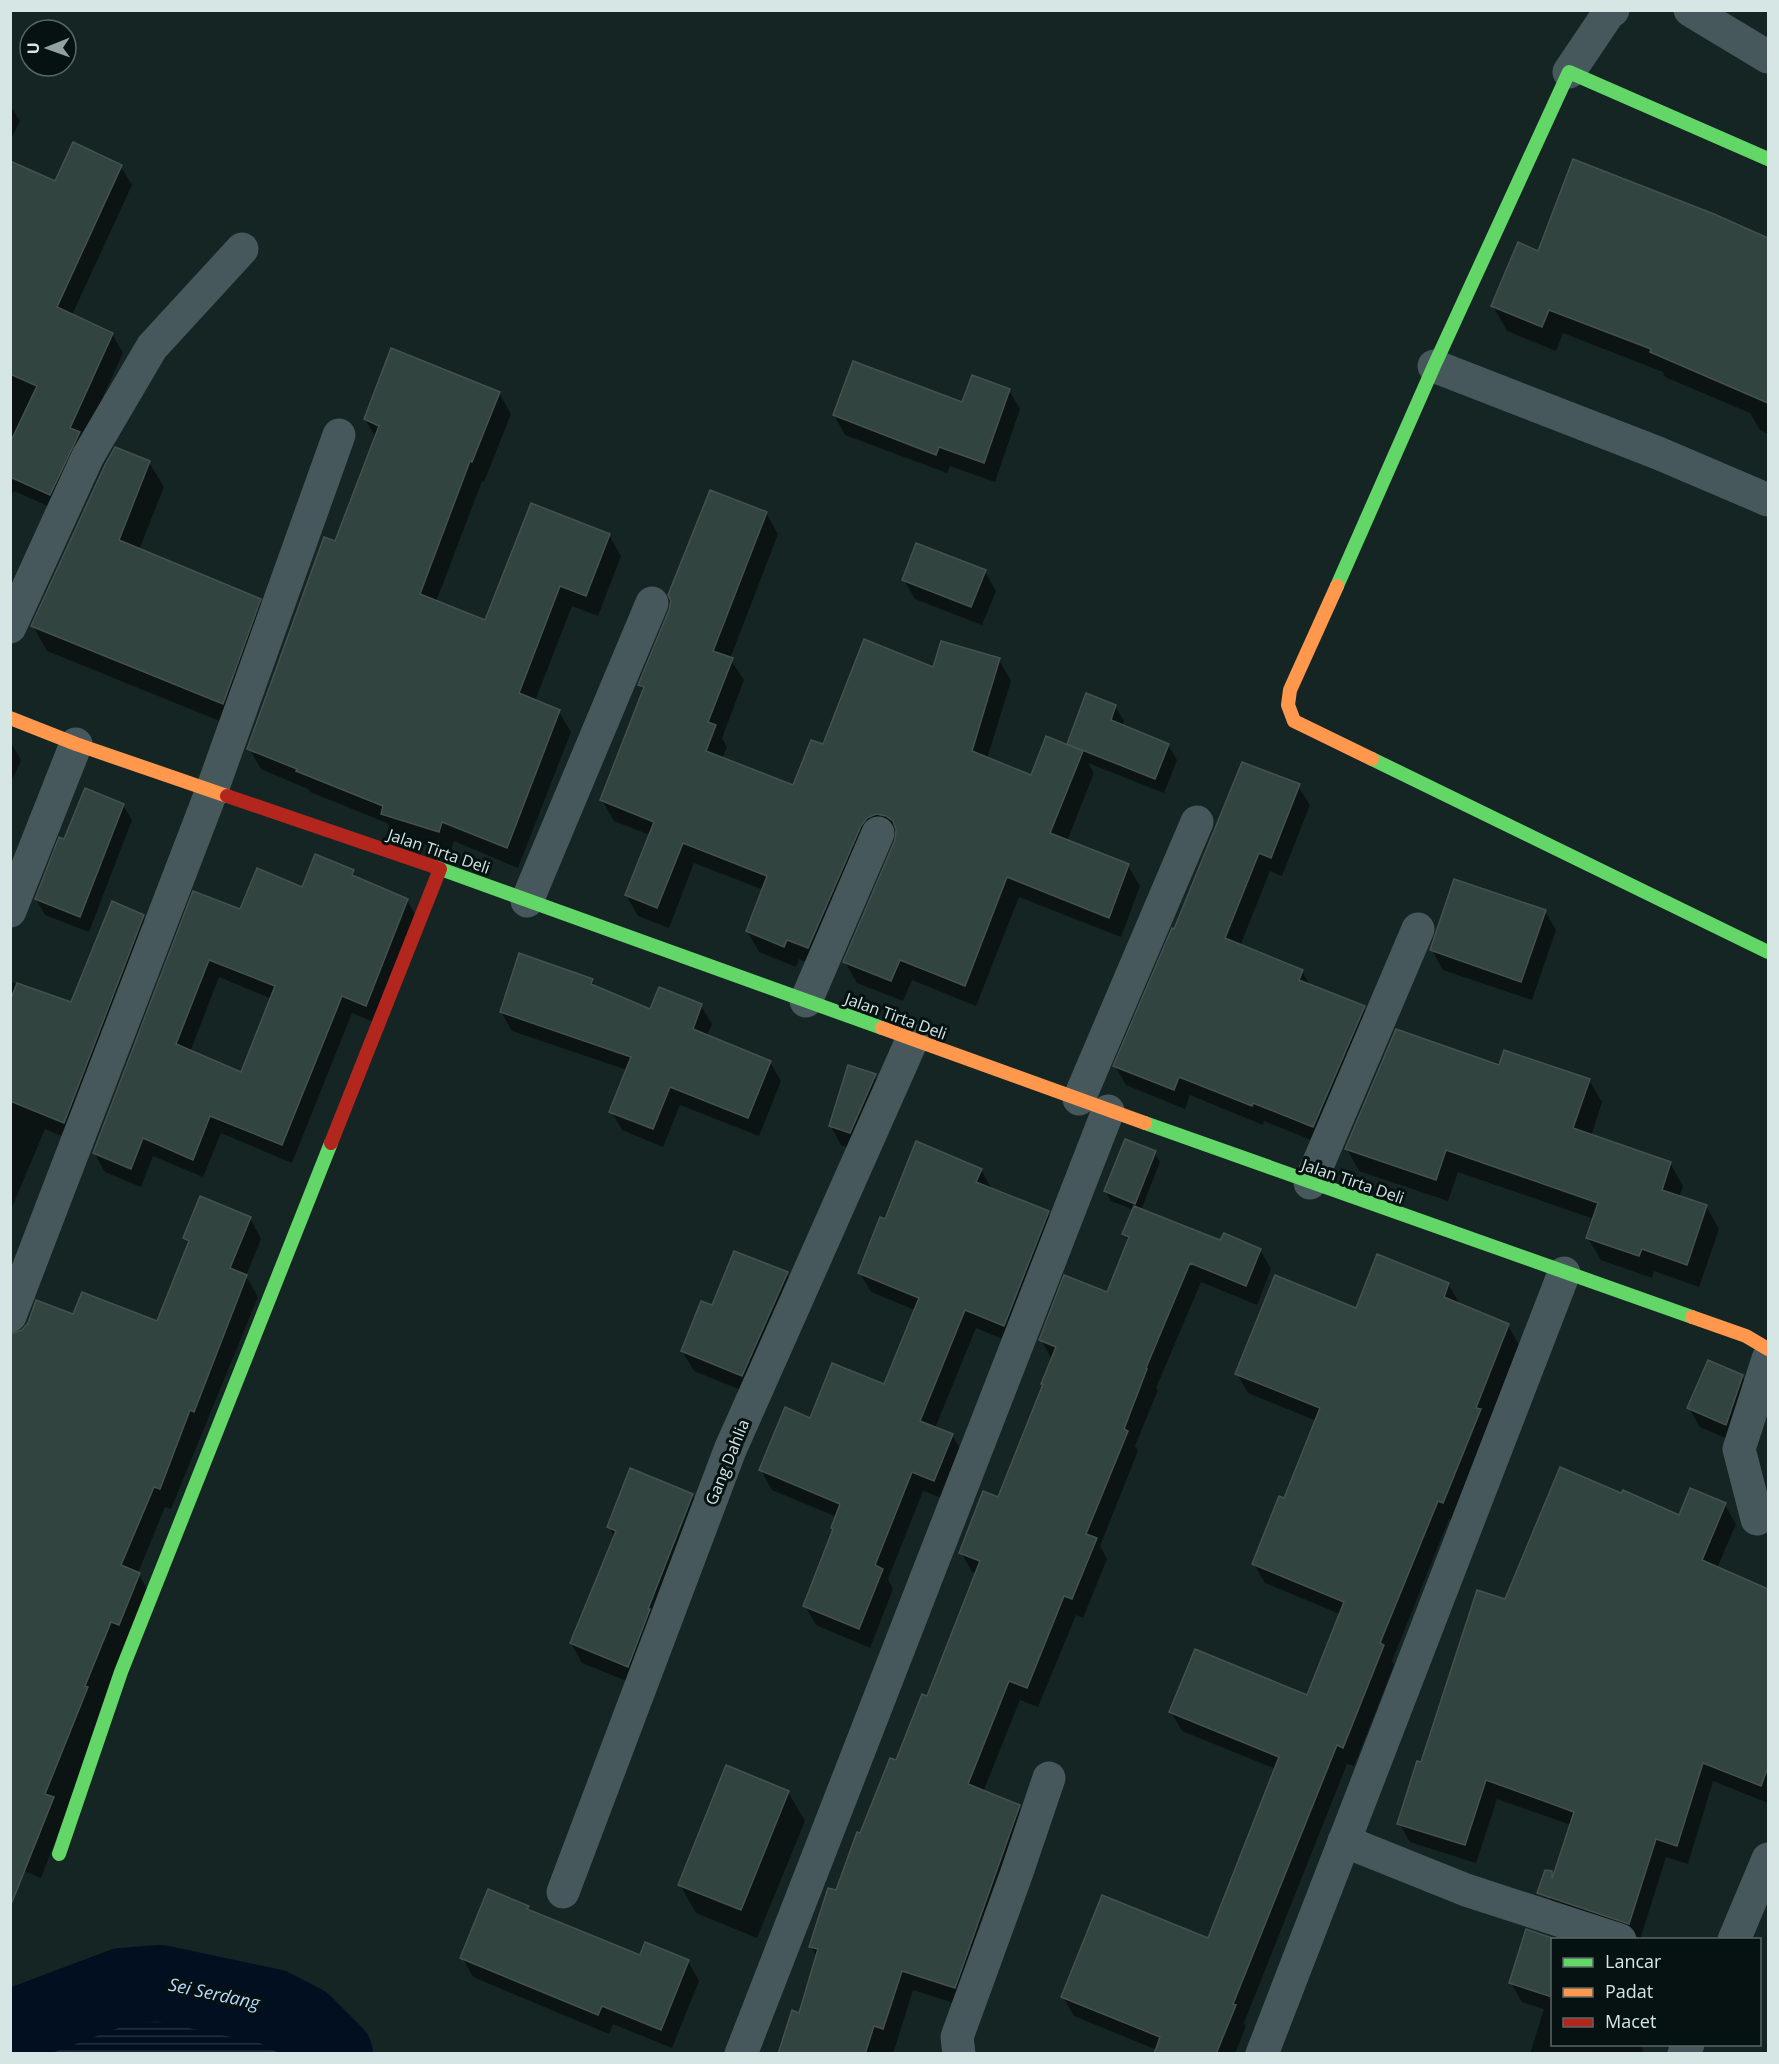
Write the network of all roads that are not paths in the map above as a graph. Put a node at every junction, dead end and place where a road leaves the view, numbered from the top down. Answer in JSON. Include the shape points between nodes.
{"nodes":[{"id":1,"x":1613,"y":10,"type":"edge"},
{"id":2,"x":1690,"y":10,"type":"edge"},
{"id":3,"x":1768,"y":57,"type":"edge"},
{"id":4,"x":1569,"y":72,"type":"junction"},
{"id":5,"x":1768,"y":159,"type":"edge"},
{"id":6,"x":242,"y":249,"type":"dead end"},
{"id":7,"x":1434,"y":366,"type":"junction"},
{"id":8,"x":339,"y":435,"type":"dead end"},
{"id":9,"x":1768,"y":500,"type":"edge"},
{"id":10,"x":652,"y":603,"type":"dead end"},
{"id":11,"x":10,"y":627,"type":"edge"},
{"id":12,"x":10,"y":718,"type":"edge"},
{"id":13,"x":76,"y":744,"type":"junction"},
{"id":14,"x":212,"y":790,"type":"junction"},
{"id":15,"x":1197,"y":822,"type":"dead end"},
{"id":16,"x":878,"y":833,"type":"dead end"},
{"id":17,"x":440,"y":869,"type":"junction"},
{"id":18,"x":527,"y":901,"type":"junction"},
{"id":19,"x":10,"y":912,"type":"edge"},
{"id":20,"x":1418,"y":929,"type":"dead end"},
{"id":21,"x":1767,"y":948,"type":"edge"},
{"id":22,"x":806,"y":1000,"type":"junction"},
{"id":23,"x":912,"y":1040,"type":"junction"},
{"id":24,"x":1093,"y":1105,"type":"junction"},
{"id":25,"x":1310,"y":1184,"type":"junction"},
{"id":26,"x":1564,"y":1273,"type":"junction"},
{"id":27,"x":10,"y":1316,"type":"edge"},
{"id":28,"x":1768,"y":1349,"type":"edge"},
{"id":29,"x":1768,"y":1359,"type":"edge"},
{"id":30,"x":1757,"y":1519,"type":"dead end"},
{"id":31,"x":1049,"y":1778,"type":"dead end"},
{"id":32,"x":1344,"y":1841,"type":"junction"},
{"id":33,"x":59,"y":1854,"type":"dead end"},
{"id":34,"x":1768,"y":1859,"type":"edge"},
{"id":35,"x":562,"y":1892,"type":"dead end"},
{"id":36,"x":1614,"y":1938,"type":"edge"},
{"id":37,"x":1735,"y":1938,"type":"edge"},
{"id":38,"x":741,"y":2054,"type":"edge"},
{"id":39,"x":959,"y":2054,"type":"edge"},
{"id":40,"x":1262,"y":2054,"type":"edge"}],
"edges":[{"from":1,"to":4,"type":"street"},
{"from":2,"to":3,"type":"street"},
{"from":4,"to":5,"type":"street"},
{"from":4,"to":7,"type":"street"},
{"from":6,"to":11,"type":"street","via":[[152,347],[88,456]]},
{"from":7,"to":9,"type":"street"},
{"from":7,"to":21,"type":"street","via":[[1289,690],[1287,702],[1294,721]]},
{"from":8,"to":14,"type":"street"},
{"from":10,"to":18,"type":"street"},
{"from":12,"to":13,"type":"street","name":"Jalan Tirta Deli"},
{"from":13,"to":14,"type":"street","name":"Jalan Tirta Deli"},
{"from":13,"to":19,"type":"street"},
{"from":14,"to":17,"type":"street","name":"Jalan Tirta Deli"},
{"from":14,"to":27,"type":"street"},
{"from":15,"to":24,"type":"street"},
{"from":16,"to":22,"type":"street"},
{"from":17,"to":18,"type":"street","name":"Jalan Tirta Deli"},
{"from":17,"to":33,"type":"street","via":[[121,1672]]},
{"from":18,"to":22,"type":"street","name":"Jalan Tirta Deli"},
{"from":20,"to":25,"type":"street"},
{"from":22,"to":23,"type":"street","name":"Jalan Tirta Deli"},
{"from":23,"to":24,"type":"street","name":"Jalan Tirta Deli"},
{"from":23,"to":35,"type":"street","name":"Gang Dahlia","via":[[730,1450]]},
{"from":24,"to":25,"type":"street","name":"Jalan Tirta Deli"},
{"from":24,"to":38,"type":"street"},
{"from":25,"to":26,"type":"street","name":"Jalan Tirta Deli"},
{"from":26,"to":28,"type":"street","name":"Jalan Tirta Deli","via":[[1746,1336]]},
{"from":26,"to":32,"type":"street"},
{"from":29,"to":30,"type":"street","via":[[1739,1449]]},
{"from":31,"to":39,"type":"street","via":[[957,2037]]},
{"from":32,"to":36,"type":"street","via":[[1466,1890]]},
{"from":32,"to":40,"type":"street"},
{"from":34,"to":37,"type":"street"}]}
